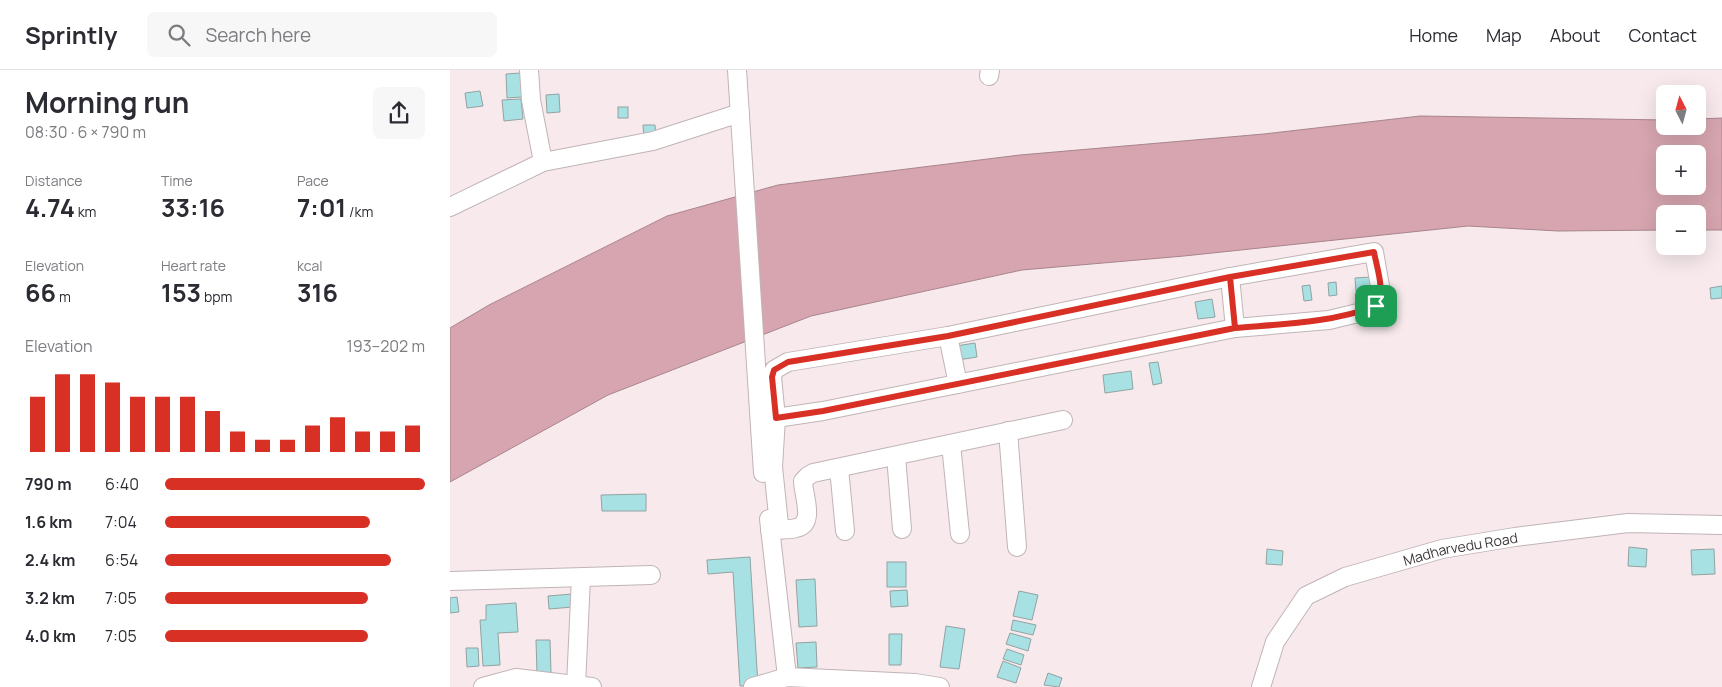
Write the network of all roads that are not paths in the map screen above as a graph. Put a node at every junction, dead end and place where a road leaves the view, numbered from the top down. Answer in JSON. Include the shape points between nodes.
{"nodes":[{"id":1,"x":529,"y":70,"type":"edge"},
{"id":2,"x":737,"y":70,"type":"edge"},
{"id":3,"x":740,"y":113,"type":"junction"},
{"id":4,"x":542,"y":162,"type":"junction"},
{"id":5,"x":450,"y":207,"type":"edge"},
{"id":6,"x":1230,"y":277,"type":"junction"},
{"id":7,"x":1235,"y":328,"type":"junction"},
{"id":8,"x":948,"y":336,"type":"junction"},
{"id":9,"x":958,"y":384,"type":"junction"},
{"id":10,"x":776,"y":418,"type":"junction"},
{"id":11,"x":1063,"y":420,"type":"dead end"},
{"id":12,"x":1008,"y":432,"type":"junction"},
{"id":13,"x":951,"y":444,"type":"junction"},
{"id":14,"x":896,"y":456,"type":"junction"},
{"id":15,"x":839,"y":468,"type":"junction"},
{"id":16,"x":1722,"y":525,"type":"edge"},
{"id":17,"x":773,"y":530,"type":"junction"},
{"id":18,"x":902,"y":530,"type":"dead end"},
{"id":19,"x":845,"y":531,"type":"dead end"},
{"id":20,"x":960,"y":534,"type":"dead end"},
{"id":21,"x":1017,"y":547,"type":"dead end"},
{"id":22,"x":651,"y":575,"type":"dead end"},
{"id":23,"x":581,"y":578,"type":"junction"},
{"id":24,"x":450,"y":581,"type":"edge"},
{"id":25,"x":787,"y":678,"type":"junction"},
{"id":26,"x":584,"y":686,"type":"edge"},
{"id":27,"x":483,"y":687,"type":"edge"},
{"id":28,"x":753,"y":687,"type":"edge"},
{"id":29,"x":940,"y":687,"type":"edge"},
{"id":30,"x":1262,"y":687,"type":"edge"}],
"edges":[{"from":1,"to":4,"type":"street"},
{"from":2,"to":3,"type":"street"},
{"from":3,"to":4,"type":"street","via":[[654,141]]},
{"from":3,"to":17,"type":"street","via":[[764,475]]},
{"from":4,"to":5,"type":"street"},
{"from":6,"to":7,"type":"street"},
{"from":6,"to":7,"type":"street","via":[[1374,252],[1381,292],[1376,306],[1362,312],[1329,320]]},
{"from":6,"to":8,"type":"street"},
{"from":7,"to":9,"type":"street"},
{"from":8,"to":9,"type":"street"},
{"from":8,"to":10,"type":"street","via":[[788,362],[774,370],[772,377]]},
{"from":9,"to":10,"type":"street"},
{"from":10,"to":17,"type":"street","via":[[773,468],[779,525]]},
{"from":11,"to":12,"type":"street"},
{"from":12,"to":13,"type":"street"},
{"from":12,"to":21,"type":"street"},
{"from":13,"to":14,"type":"street"},
{"from":13,"to":20,"type":"street"},
{"from":14,"to":15,"type":"street"},
{"from":14,"to":18,"type":"street"},
{"from":15,"to":17,"type":"street","via":[[813,473],[804,479],[808,517],[805,523],[797,528]]},
{"from":15,"to":19,"type":"street"},
{"from":16,"to":30,"type":"street","name":"Madharvedu Road","via":[[1628,523],[1515,537],[1442,549],[1345,577],[1306,596],[1275,642]]},
{"from":17,"to":25,"type":"street"},
{"from":22,"to":23,"type":"street"},
{"from":23,"to":24,"type":"street"},
{"from":23,"to":26,"type":"street"},
{"from":25,"to":28,"type":"street"},
{"from":25,"to":29,"type":"street","via":[[915,683]]},
{"from":26,"to":27,"type":"street","via":[[516,678]]}]}
